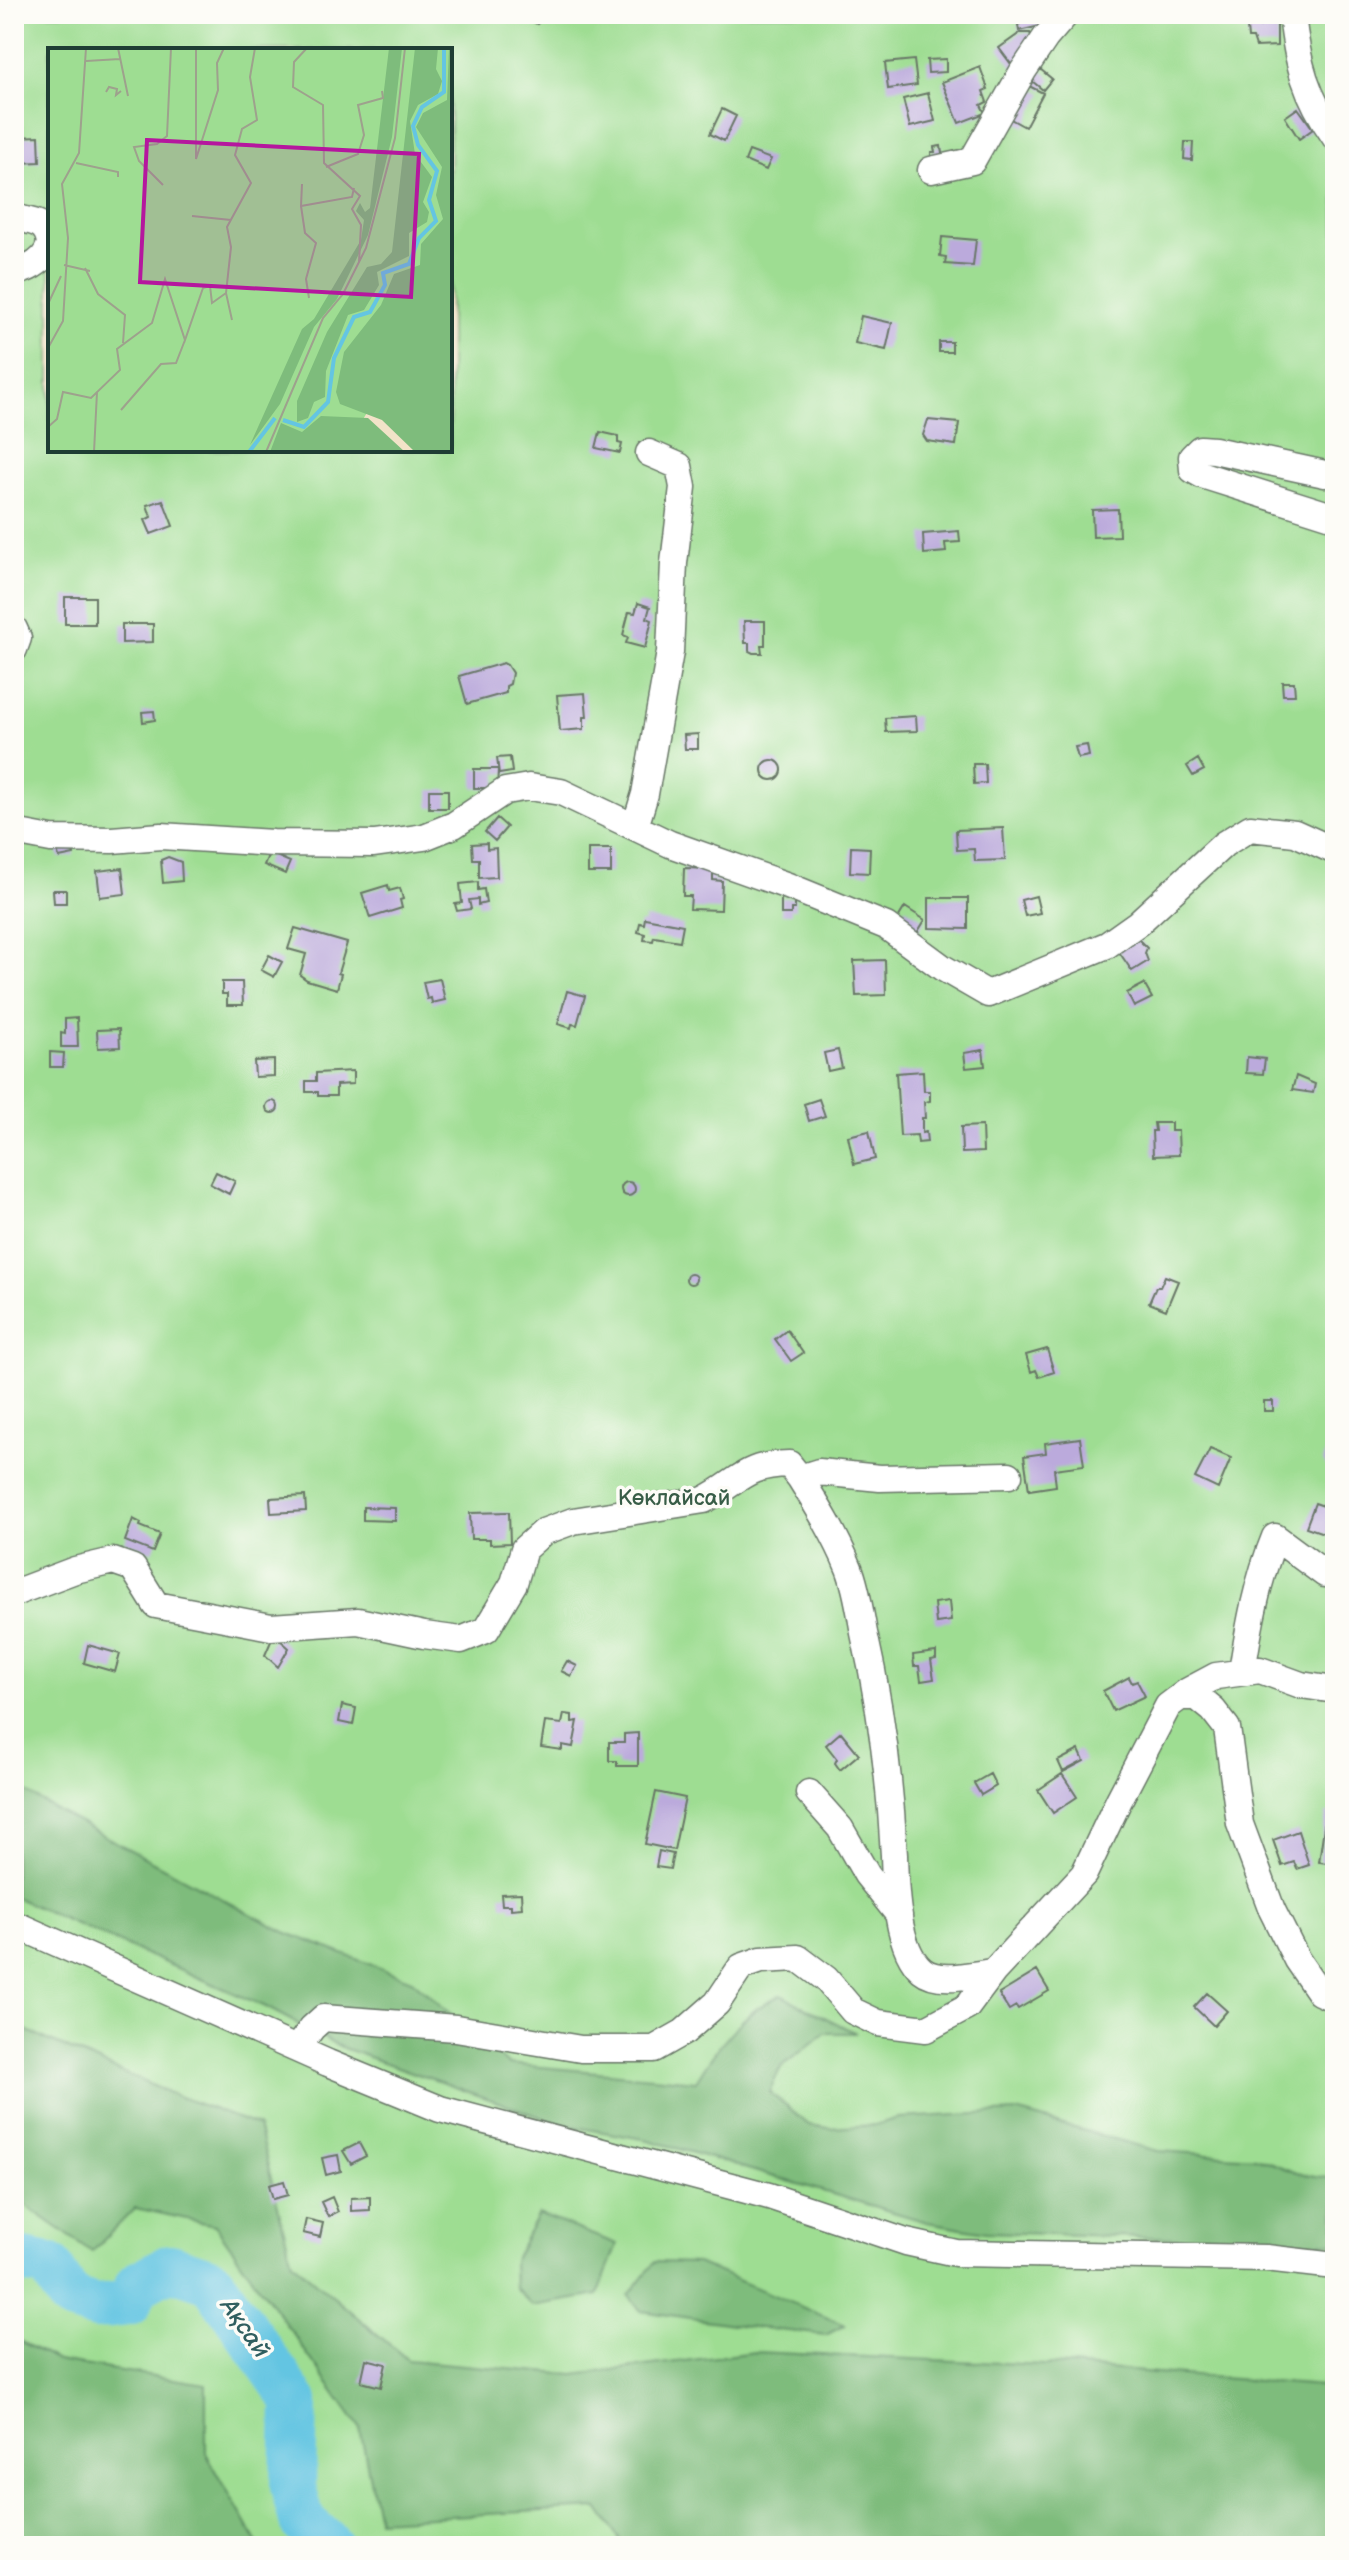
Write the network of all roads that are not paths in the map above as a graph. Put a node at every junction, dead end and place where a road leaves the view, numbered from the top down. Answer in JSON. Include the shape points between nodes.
{"nodes":[{"id":1,"x":1066,"y":14,"type":"edge"},
{"id":2,"x":1292,"y":14,"type":"edge"},
{"id":3,"x":1335,"y":137,"type":"edge"},
{"id":4,"x":931,"y":170,"type":"dead end"},
{"id":5,"x":14,"y":217,"type":"edge"},
{"id":6,"x":48,"y":236,"type":"edge"},
{"id":7,"x":48,"y":248,"type":"edge"},
{"id":8,"x":14,"y":272,"type":"edge"},
{"id":9,"x":649,"y":453,"type":"dead end"},
{"id":10,"x":1335,"y":474,"type":"edge"},
{"id":11,"x":1335,"y":517,"type":"edge"},
{"id":12,"x":14,"y":629,"type":"edge"},
{"id":13,"x":14,"y":649,"type":"edge"},
{"id":14,"x":635,"y":827,"type":"junction"},
{"id":15,"x":14,"y":832,"type":"edge"},
{"id":16,"x":1335,"y":851,"type":"edge"},
{"id":17,"x":1009,"y":1475,"type":"dead end"},
{"id":18,"x":800,"y":1478,"type":"junction"},
{"id":19,"x":1332,"y":1573,"type":"dead end"},
{"id":20,"x":14,"y":1593,"type":"edge"},
{"id":21,"x":1242,"y":1672,"type":"junction"},
{"id":22,"x":1335,"y":1690,"type":"edge"},
{"id":23,"x":1180,"y":1697,"type":"junction"},
{"id":24,"x":809,"y":1793,"type":"dead end"},
{"id":25,"x":899,"y":1915,"type":"junction"},
{"id":26,"x":14,"y":1924,"type":"edge"},
{"id":27,"x":993,"y":1972,"type":"junction"},
{"id":28,"x":1335,"y":1999,"type":"edge"},
{"id":29,"x":297,"y":2048,"type":"junction"},
{"id":30,"x":1335,"y":2266,"type":"edge"}],
"edges":[{"from":1,"to":4,"type":"street","via":[[1023,71],[972,161]]},
{"from":2,"to":3,"type":"street","via":[[1296,55],[1308,93]]},
{"from":5,"to":6,"type":"street","via":[[40,224]]},
{"from":7,"to":8,"type":"street","via":[[43,259]]},
{"from":9,"to":14,"type":"street","via":[[679,466],[683,487],[670,652]]},
{"from":10,"to":11,"type":"street","via":[[1214,450],[1200,449],[1192,457],[1193,470],[1202,475]]},
{"from":12,"to":13,"type":"street"},
{"from":14,"to":15,"type":"street","via":[[561,792],[529,787],[505,791],[454,825],[424,837],[374,844],[161,836],[51,839]]},
{"from":14,"to":16,"type":"street","via":[[886,926],[988,994],[1107,945],[1224,844],[1250,828],[1295,833]]},
{"from":17,"to":18,"type":"street","via":[[880,1478],[819,1472]]},
{"from":18,"to":20,"type":"street","via":[[789,1464],[764,1464],[704,1500],[573,1521],[543,1532],[524,1549],[514,1583],[486,1630],[461,1640],[358,1621],[271,1627],[156,1605],[133,1568],[113,1561]]},
{"from":18,"to":25,"type":"street","via":[[850,1570],[879,1701]]},
{"from":19,"to":21,"type":"street","via":[[1325,1574],[1275,1537],[1263,1565]]},
{"from":21,"to":22,"type":"street","via":[[1260,1670]]},
{"from":21,"to":23,"type":"street","via":[[1216,1676]]},
{"from":23,"to":27,"type":"street","via":[[1168,1706],[1084,1874]]},
{"from":23,"to":28,"type":"street","via":[[1197,1697],[1227,1728],[1240,1824],[1272,1910],[1319,1992]]},
{"from":24,"to":25,"type":"street","via":[[840,1828],[867,1875]]},
{"from":25,"to":27,"type":"street","via":[[910,1954],[923,1971],[944,1978]]},
{"from":26,"to":29,"type":"street"},
{"from":27,"to":29,"type":"street","via":[[967,2007],[926,2029],[878,2023],[853,2011],[826,1979],[798,1958],[741,1967],[717,2003],[654,2049],[581,2049],[456,2028],[323,2018]]},
{"from":29,"to":30,"type":"street","via":[[440,2109],[755,2192],[956,2253],[1266,2258]]}]}
